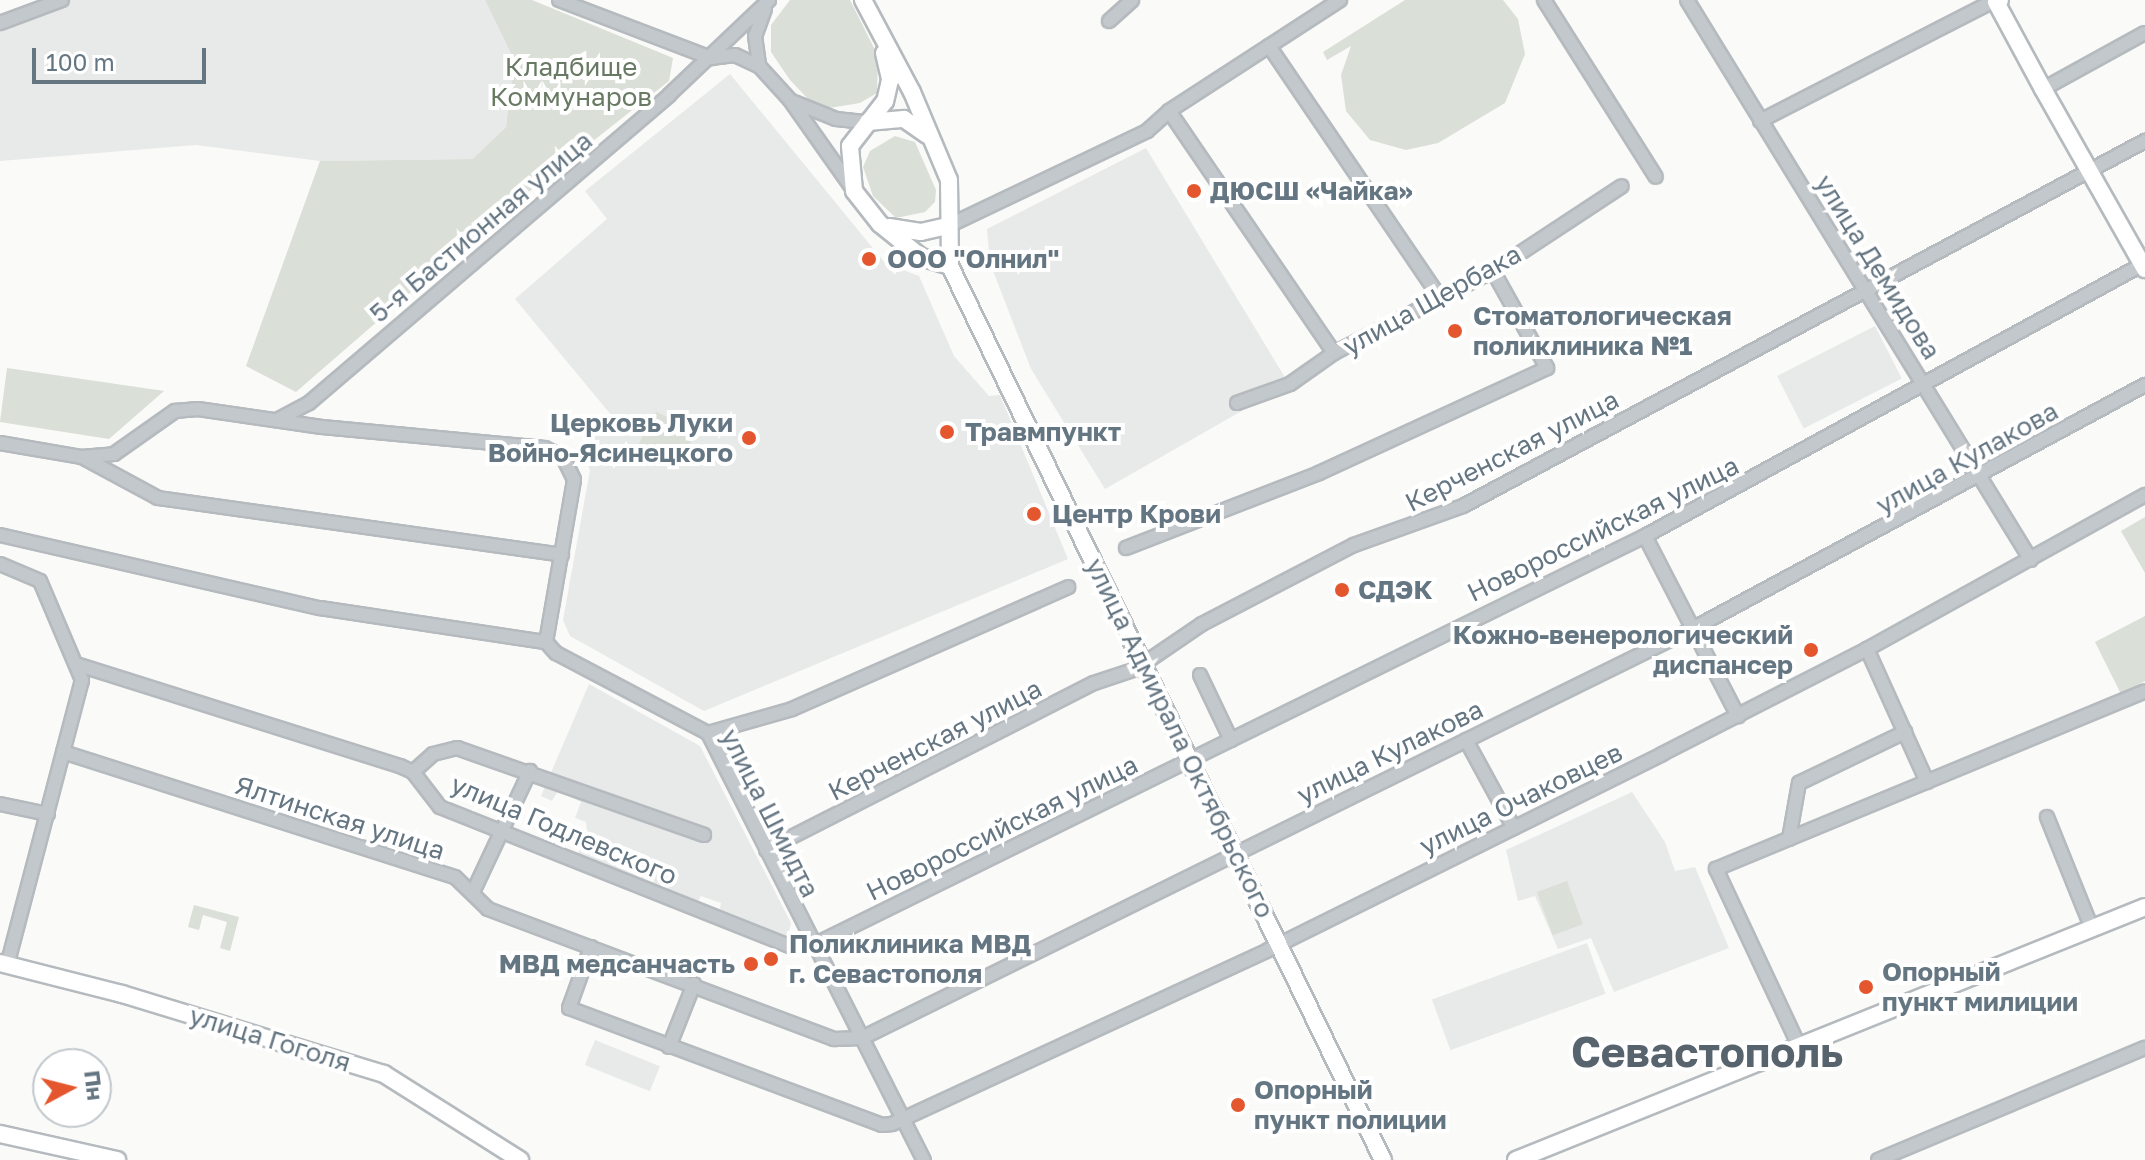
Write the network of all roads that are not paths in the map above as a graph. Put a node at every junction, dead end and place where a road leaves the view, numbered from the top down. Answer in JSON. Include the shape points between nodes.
{"nodes":[{"id":1,"x":62,"y":0,"type":"edge"},
{"id":2,"x":559,"y":0,"type":"edge"},
{"id":3,"x":770,"y":0,"type":"edge"},
{"id":4,"x":863,"y":0,"type":"edge"},
{"id":5,"x":1132,"y":0,"type":"edge"},
{"id":6,"x":1340,"y":0,"type":"edge"},
{"id":7,"x":1544,"y":0,"type":"edge"},
{"id":8,"x":1687,"y":0,"type":"edge"},
{"id":9,"x":1997,"y":1,"type":"edge"},
{"id":10,"x":1109,"y":21,"type":"dead end"},
{"id":11,"x":0,"y":23,"type":"edge"},
{"id":12,"x":2145,"y":33,"type":"edge"},
{"id":13,"x":1269,"y":46,"type":"junction"},
{"id":14,"x":711,"y":58,"type":"junction"},
{"id":15,"x":759,"y":66,"type":"junction"},
{"id":16,"x":2043,"y":89,"type":"junction"},
{"id":17,"x":790,"y":100,"type":"junction"},
{"id":18,"x":1169,"y":111,"type":"junction"},
{"id":19,"x":1760,"y":121,"type":"junction"},
{"id":20,"x":867,"y":122,"type":"junction"},
{"id":21,"x":2145,"y":141,"type":"edge"},
{"id":22,"x":933,"y":143,"type":"junction"},
{"id":23,"x":2089,"y":170,"type":"junction"},
{"id":24,"x":1656,"y":177,"type":"dead end"},
{"id":25,"x":1622,"y":186,"type":"dead end"},
{"id":26,"x":854,"y":191,"type":"junction"},
{"id":27,"x":880,"y":224,"type":"junction"},
{"id":28,"x":948,"y":226,"type":"junction"},
{"id":29,"x":950,"y":266,"type":"junction"},
{"id":30,"x":2144,"y":266,"type":"edge"},
{"id":31,"x":1493,"y":271,"type":"junction"},
{"id":32,"x":1867,"y":290,"type":"junction"},
{"id":33,"x":1439,"y":296,"type":"junction"},
{"id":34,"x":1334,"y":353,"type":"junction"},
{"id":35,"x":2145,"y":385,"type":"edge"},
{"id":36,"x":1927,"y":387,"type":"junction"},
{"id":37,"x":309,"y":403,"type":"junction"},
{"id":38,"x":1237,"y":403,"type":"dead end"},
{"id":39,"x":274,"y":421,"type":"junction"},
{"id":40,"x":322,"y":427,"type":"junction"},
{"id":41,"x":0,"y":443,"type":"edge"},
{"id":42,"x":81,"y":457,"type":"junction"},
{"id":43,"x":1982,"y":477,"type":"junction"},
{"id":44,"x":2145,"y":495,"type":"edge"},
{"id":45,"x":0,"y":535,"type":"edge"},
{"id":46,"x":1645,"y":536,"type":"junction"},
{"id":47,"x":1126,"y":548,"type":"dead end"},
{"id":48,"x":562,"y":555,"type":"junction"},
{"id":49,"x":2031,"y":560,"type":"junction"},
{"id":50,"x":0,"y":564,"type":"edge"},
{"id":51,"x":1068,"y":587,"type":"dead end"},
{"id":52,"x":1694,"y":628,"type":"junction"},
{"id":53,"x":546,"y":642,"type":"junction"},
{"id":54,"x":1867,"y":649,"type":"junction"},
{"id":55,"x":79,"y":665,"type":"junction"},
{"id":56,"x":1143,"y":665,"type":"junction"},
{"id":57,"x":1200,"y":675,"type":"dead end"},
{"id":58,"x":2145,"y":691,"type":"edge"},
{"id":59,"x":1738,"y":716,"type":"junction"},
{"id":60,"x":1905,"y":732,"type":"junction"},
{"id":61,"x":708,"y":733,"type":"junction"},
{"id":62,"x":1231,"y":740,"type":"junction"},
{"id":63,"x":1466,"y":740,"type":"junction"},
{"id":64,"x":63,"y":752,"type":"junction"},
{"id":65,"x":1189,"y":762,"type":"junction"},
{"id":66,"x":530,"y":771,"type":"junction"},
{"id":67,"x":413,"y":772,"type":"junction"},
{"id":68,"x":1927,"y":782,"type":"junction"},
{"id":69,"x":0,"y":804,"type":"edge"},
{"id":70,"x":48,"y":814,"type":"junction"},
{"id":71,"x":2047,"y":817,"type":"dead end"},
{"id":72,"x":1514,"y":828,"type":"junction"},
{"id":73,"x":503,"y":833,"type":"junction"},
{"id":74,"x":704,"y":835,"type":"dead end"},
{"id":75,"x":1789,"y":839,"type":"junction"},
{"id":76,"x":766,"y":850,"type":"junction"},
{"id":77,"x":1235,"y":854,"type":"junction"},
{"id":78,"x":473,"y":892,"type":"junction"},
{"id":79,"x":2145,"y":907,"type":"edge"},
{"id":80,"x":2092,"y":929,"type":"junction"},
{"id":81,"x":1279,"y":944,"type":"junction"},
{"id":82,"x":814,"y":945,"type":"junction"},
{"id":83,"x":591,"y":947,"type":"junction"},
{"id":84,"x":4,"y":964,"type":"edge"},
{"id":85,"x":694,"y":984,"type":"junction"},
{"id":86,"x":862,"y":1038,"type":"junction"},
{"id":87,"x":669,"y":1047,"type":"junction"},
{"id":88,"x":1800,"y":1048,"type":"junction"},
{"id":89,"x":2145,"y":1048,"type":"edge"},
{"id":90,"x":904,"y":1118,"type":"junction"},
{"id":91,"x":0,"y":1134,"type":"edge"},
{"id":92,"x":117,"y":1160,"type":"edge"},
{"id":93,"x":520,"y":1160,"type":"edge"},
{"id":94,"x":924,"y":1160,"type":"edge"},
{"id":95,"x":1383,"y":1160,"type":"edge"},
{"id":96,"x":1516,"y":1160,"type":"edge"},
{"id":97,"x":1878,"y":1160,"type":"edge"}],
"edges":[{"from":1,"to":11,"type":"street"},
{"from":2,"to":14,"type":"street"},
{"from":3,"to":14,"type":"street","name":"5-я Бастионная улица"},
{"from":3,"to":15,"type":"street","via":[[756,28]]},
{"from":4,"to":20,"type":"main road","via":[[890,80],[880,109]]},
{"from":4,"to":22,"type":"main road"},
{"from":5,"to":10,"type":"street"},
{"from":6,"to":13,"type":"street"},
{"from":7,"to":24,"type":"street"},
{"from":8,"to":19,"type":"street","name":"улица Демидова"},
{"from":9,"to":16,"type":"main road"},
{"from":9,"to":19,"type":"street"},
{"from":12,"to":16,"type":"street"},
{"from":13,"to":18,"type":"street"},
{"from":13,"to":33,"type":"street"},
{"from":14,"to":15,"type":"street","via":[[735,55]]},
{"from":14,"to":37,"type":"street","name":"5-я Бастионная улица"},
{"from":15,"to":17,"type":"street"},
{"from":16,"to":23,"type":"main road"},
{"from":17,"to":20,"type":"street","via":[[825,116]]},
{"from":17,"to":26,"type":"street"},
{"from":18,"to":28,"type":"street","via":[[1147,131],[1059,177]]},
{"from":18,"to":34,"type":"street"},
{"from":19,"to":32,"type":"street","name":"улица Демидова"},
{"from":20,"to":22,"type":"main road","via":[[904,119]]},
{"from":20,"to":26,"type":"main road","via":[[854,137],[848,158]]},
{"from":21,"to":23,"type":"street","name":"Керченская улица"},
{"from":22,"to":28,"type":"main road","via":[[952,193]]},
{"from":23,"to":30,"type":"main road"},
{"from":23,"to":32,"type":"street","name":"Керченская улица"},
{"from":25,"to":31,"type":"street","name":"улица Щербака"},
{"from":26,"to":27,"type":"main road"},
{"from":27,"to":28,"type":"main road","via":[[908,232]]},
{"from":27,"to":29,"type":"main road","via":[[921,257]]},
{"from":28,"to":29,"type":"main road","name":"улица Адмирала Октябрьского"},
{"from":29,"to":56,"type":"main road","name":"улица Адмирала Октябрьского"},
{"from":30,"to":36,"type":"street","name":"Новороссийская улица"},
{"from":31,"to":33,"type":"street","name":"улица Щербака"},
{"from":31,"to":47,"type":"street","via":[[1547,368],[1319,473]]},
{"from":32,"to":36,"type":"street","name":"улица Демидова"},
{"from":32,"to":56,"type":"street","name":"Керченская улица","via":[[1463,506],[1354,545],[1202,624]]},
{"from":33,"to":34,"type":"street","name":"улица Щербака"},
{"from":34,"to":38,"type":"street","name":"улица Щербака","via":[[1290,384]]},
{"from":35,"to":43,"type":"street","name":"улица Кулакова"},
{"from":36,"to":43,"type":"street","name":"улица Демидова"},
{"from":36,"to":46,"type":"street","name":"Новороссийская улица"},
{"from":37,"to":39,"type":"street","name":"5-я Бастионная улица"},
{"from":37,"to":40,"type":"street","via":[[307,416]]},
{"from":39,"to":40,"type":"street"},
{"from":39,"to":42,"type":"street","via":[[198,409],[175,411],[129,449]]},
{"from":40,"to":48,"type":"street","via":[[538,446],[563,457],[574,480]]},
{"from":41,"to":42,"type":"street"},
{"from":42,"to":48,"type":"street","via":[[158,498]]},
{"from":43,"to":49,"type":"street","name":"улица Демидова"},
{"from":43,"to":52,"type":"street","name":"улица Кулакова"},
{"from":44,"to":49,"type":"street","name":"улица Очаковцев"},
{"from":45,"to":53,"type":"street","via":[[320,608]]},
{"from":46,"to":52,"type":"street"},
{"from":46,"to":62,"type":"street","name":"Новороссийская улица"},
{"from":48,"to":53,"type":"street"},
{"from":49,"to":54,"type":"street","name":"улица Очаковцев"},
{"from":50,"to":55,"type":"street","via":[[40,581]]},
{"from":51,"to":61,"type":"street","via":[[792,709]]},
{"from":52,"to":59,"type":"street"},
{"from":52,"to":63,"type":"street","name":"улица Кулакова"},
{"from":53,"to":61,"type":"street","name":"улица Шмидта","via":[[556,653]]},
{"from":54,"to":59,"type":"street","name":"улица Очаковцев"},
{"from":54,"to":60,"type":"street"},
{"from":55,"to":64,"type":"street","via":[[82,680]]},
{"from":55,"to":67,"type":"street"},
{"from":56,"to":65,"type":"main road","name":"улица Адмирала Октябрьского"},
{"from":56,"to":76,"type":"street","name":"Керченская улица","via":[[1094,683]]},
{"from":57,"to":62,"type":"street"},
{"from":58,"to":68,"type":"street"},
{"from":59,"to":72,"type":"street","name":"улица Очаковцев"},
{"from":60,"to":68,"type":"street"},
{"from":60,"to":75,"type":"street","via":[[1799,783]]},
{"from":61,"to":76,"type":"street","name":"улица Шмидта"},
{"from":62,"to":65,"type":"street","name":"Новороссийская улица"},
{"from":63,"to":72,"type":"street"},
{"from":63,"to":77,"type":"street","name":"улица Кулакова"},
{"from":64,"to":70,"type":"street"},
{"from":64,"to":78,"type":"street","name":"Ялтинская улица","via":[[455,877]]},
{"from":65,"to":77,"type":"main road","name":"улица Адмирала Октябрьского"},
{"from":65,"to":82,"type":"street","name":"Новороссийская улица"},
{"from":66,"to":67,"type":"street","via":[[457,748],[433,754]]},
{"from":66,"to":73,"type":"street"},
{"from":66,"to":74,"type":"street"},
{"from":67,"to":73,"type":"street","name":"улица Годлевского","via":[[440,807]]},
{"from":68,"to":75,"type":"street"},
{"from":69,"to":70,"type":"street"},
{"from":70,"to":84,"type":"street"},
{"from":71,"to":80,"type":"street"},
{"from":72,"to":81,"type":"street","name":"улица Очаковцев"},
{"from":73,"to":78,"type":"street"},
{"from":73,"to":82,"type":"street","name":"улица Годлевского","via":[[795,948]]},
{"from":75,"to":88,"type":"street","via":[[1716,869]]},
{"from":76,"to":82,"type":"street","name":"улица Шмидта"},
{"from":77,"to":81,"type":"main road","name":"улица Адмирала Октябрьского"},
{"from":77,"to":86,"type":"street","name":"улица Кулакова"},
{"from":78,"to":83,"type":"street","name":"Ялтинская улица","via":[[488,909]]},
{"from":79,"to":80,"type":"main road"},
{"from":80,"to":88,"type":"main road"},
{"from":81,"to":90,"type":"street","name":"улица Очаковцев"},
{"from":81,"to":95,"type":"main road","name":"улица Адмирала Октябрьского"},
{"from":82,"to":86,"type":"street","name":"улица Шмидта"},
{"from":83,"to":85,"type":"street","name":"Ялтинская улица"},
{"from":83,"to":87,"type":"street","via":[[569,1008]]},
{"from":84,"to":93,"type":"main road","name":"улица Гоголя","via":[[384,1074]]},
{"from":85,"to":86,"type":"street","name":"Ялтинская улица","via":[[834,1039]]},
{"from":85,"to":87,"type":"street"},
{"from":86,"to":90,"type":"street","name":"улица Шмидта"},
{"from":87,"to":90,"type":"street","via":[[882,1125]]},
{"from":88,"to":96,"type":"main road"},
{"from":89,"to":97,"type":"street"},
{"from":90,"to":94,"type":"street","name":"улица Шмидта"},
{"from":91,"to":92,"type":"main road"}]}
